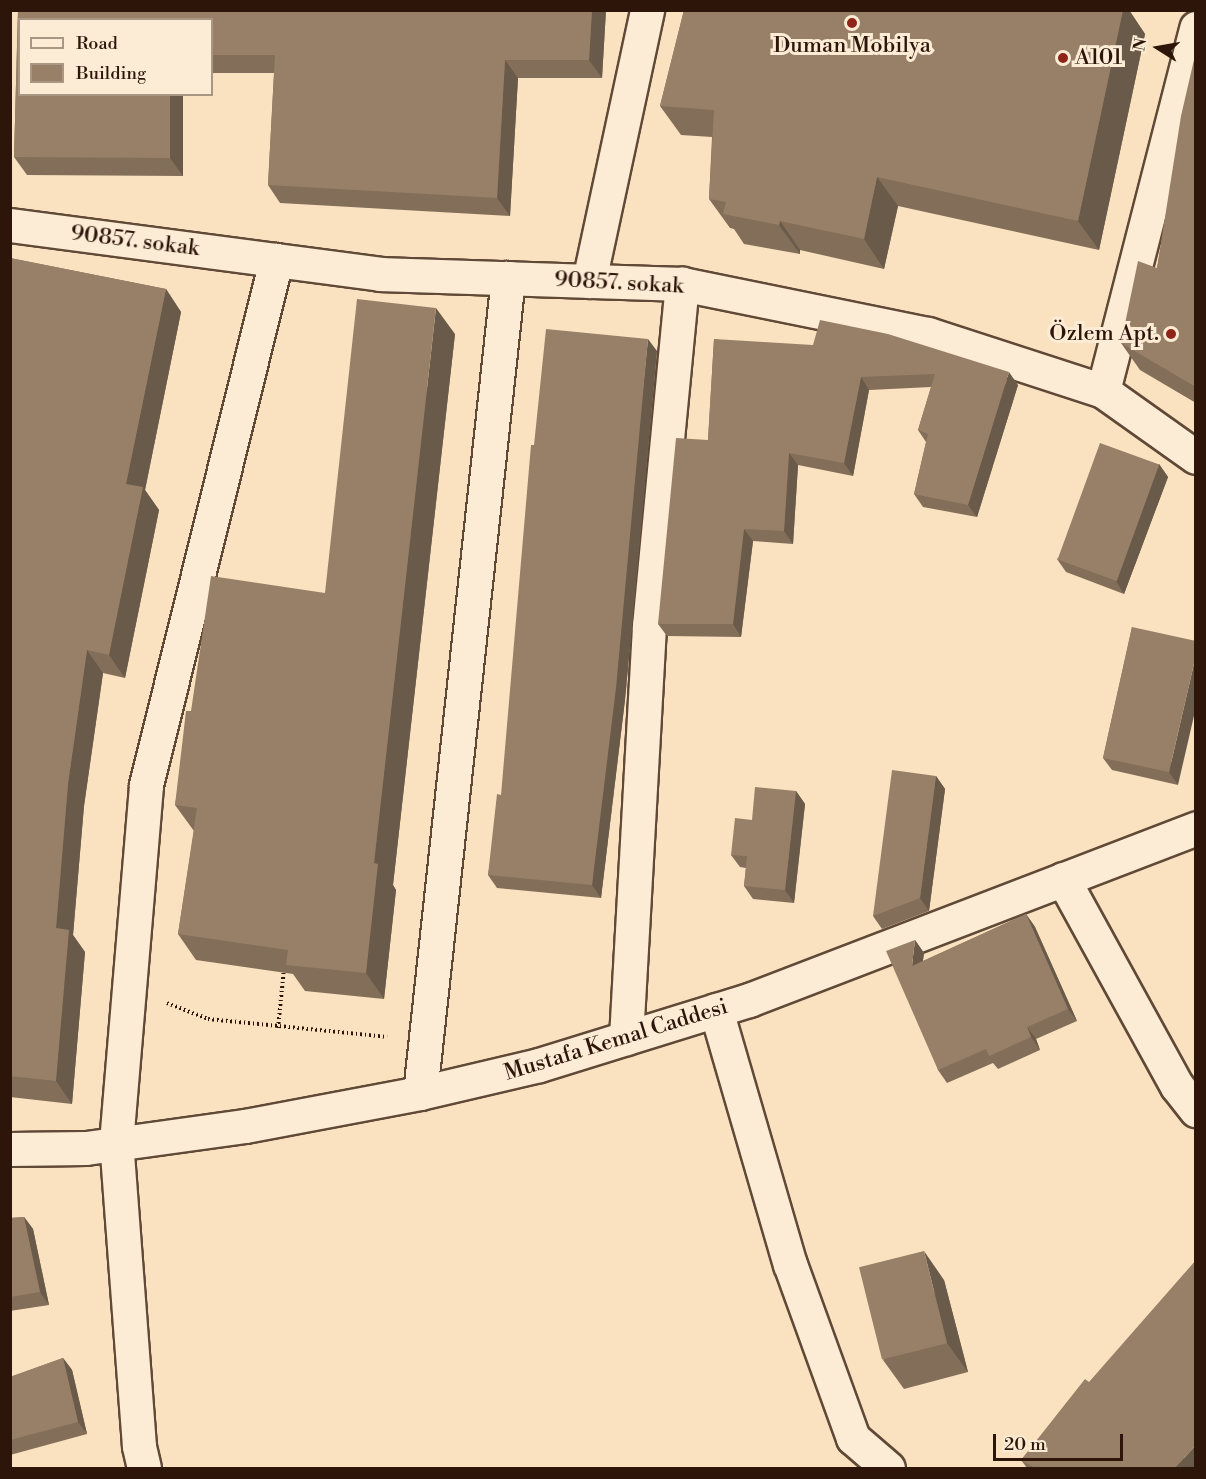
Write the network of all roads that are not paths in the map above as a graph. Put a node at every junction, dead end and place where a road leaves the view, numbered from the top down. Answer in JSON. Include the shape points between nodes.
{"nodes":[{"id":1,"x":647,"y":10,"type":"edge"},
{"id":2,"x":1196,"y":28,"type":"edge"},
{"id":3,"x":10,"y":225,"type":"edge"},
{"id":4,"x":276,"y":260,"type":"junction"},
{"id":5,"x":508,"y":278,"type":"junction"},
{"id":6,"x":589,"y":281,"type":"junction"},
{"id":7,"x":682,"y":284,"type":"junction"},
{"id":8,"x":1103,"y":391,"type":"junction"},
{"id":9,"x":1196,"y":457,"type":"edge"},
{"id":10,"x":1196,"y":828,"type":"edge"},
{"id":11,"x":1063,"y":879,"type":"junction"},
{"id":12,"x":716,"y":1010,"type":"junction"},
{"id":13,"x":626,"y":1038,"type":"junction"},
{"id":14,"x":420,"y":1093,"type":"junction"},
{"id":15,"x":1196,"y":1110,"type":"edge"},
{"id":16,"x":116,"y":1143,"type":"junction"},
{"id":17,"x":10,"y":1149,"type":"edge"},
{"id":18,"x":144,"y":1468,"type":"edge"},
{"id":19,"x":888,"y":1468,"type":"edge"}],
"edges":[{"from":1,"to":6,"type":"street"},
{"from":2,"to":8,"type":"street"},
{"from":3,"to":4,"type":"street","name":"90857. sokak"},
{"from":4,"to":5,"type":"street","name":"90857. sokak","via":[[380,274]]},
{"from":4,"to":16,"type":"street","via":[[146,785]]},
{"from":5,"to":6,"type":"street","name":"90857. sokak"},
{"from":5,"to":14,"type":"street"},
{"from":6,"to":7,"type":"street","name":"90857. sokak"},
{"from":7,"to":8,"type":"street","name":"90857. sokak","via":[[928,334]]},
{"from":7,"to":13,"type":"street","via":[[649,626]]},
{"from":8,"to":9,"type":"street","name":"90857. sokak"},
{"from":10,"to":11,"type":"street","name":"Mustafa Kemal Caddesi"},
{"from":11,"to":12,"type":"street","name":"Mustafa Kemal Caddesi"},
{"from":11,"to":15,"type":"street","via":[[1177,1086]]},
{"from":12,"to":13,"type":"street","name":"Mustafa Kemal Caddesi"},
{"from":12,"to":19,"type":"street","via":[[790,1264],[853,1438]]},
{"from":13,"to":14,"type":"street","name":"Mustafa Kemal Caddesi","via":[[539,1065]]},
{"from":14,"to":16,"type":"street","name":"Mustafa Kemal Caddesi","via":[[245,1126]]},
{"from":16,"to":17,"type":"street","name":"Mustafa Kemal Caddesi"},
{"from":16,"to":18,"type":"street","via":[[139,1446]]}]}
